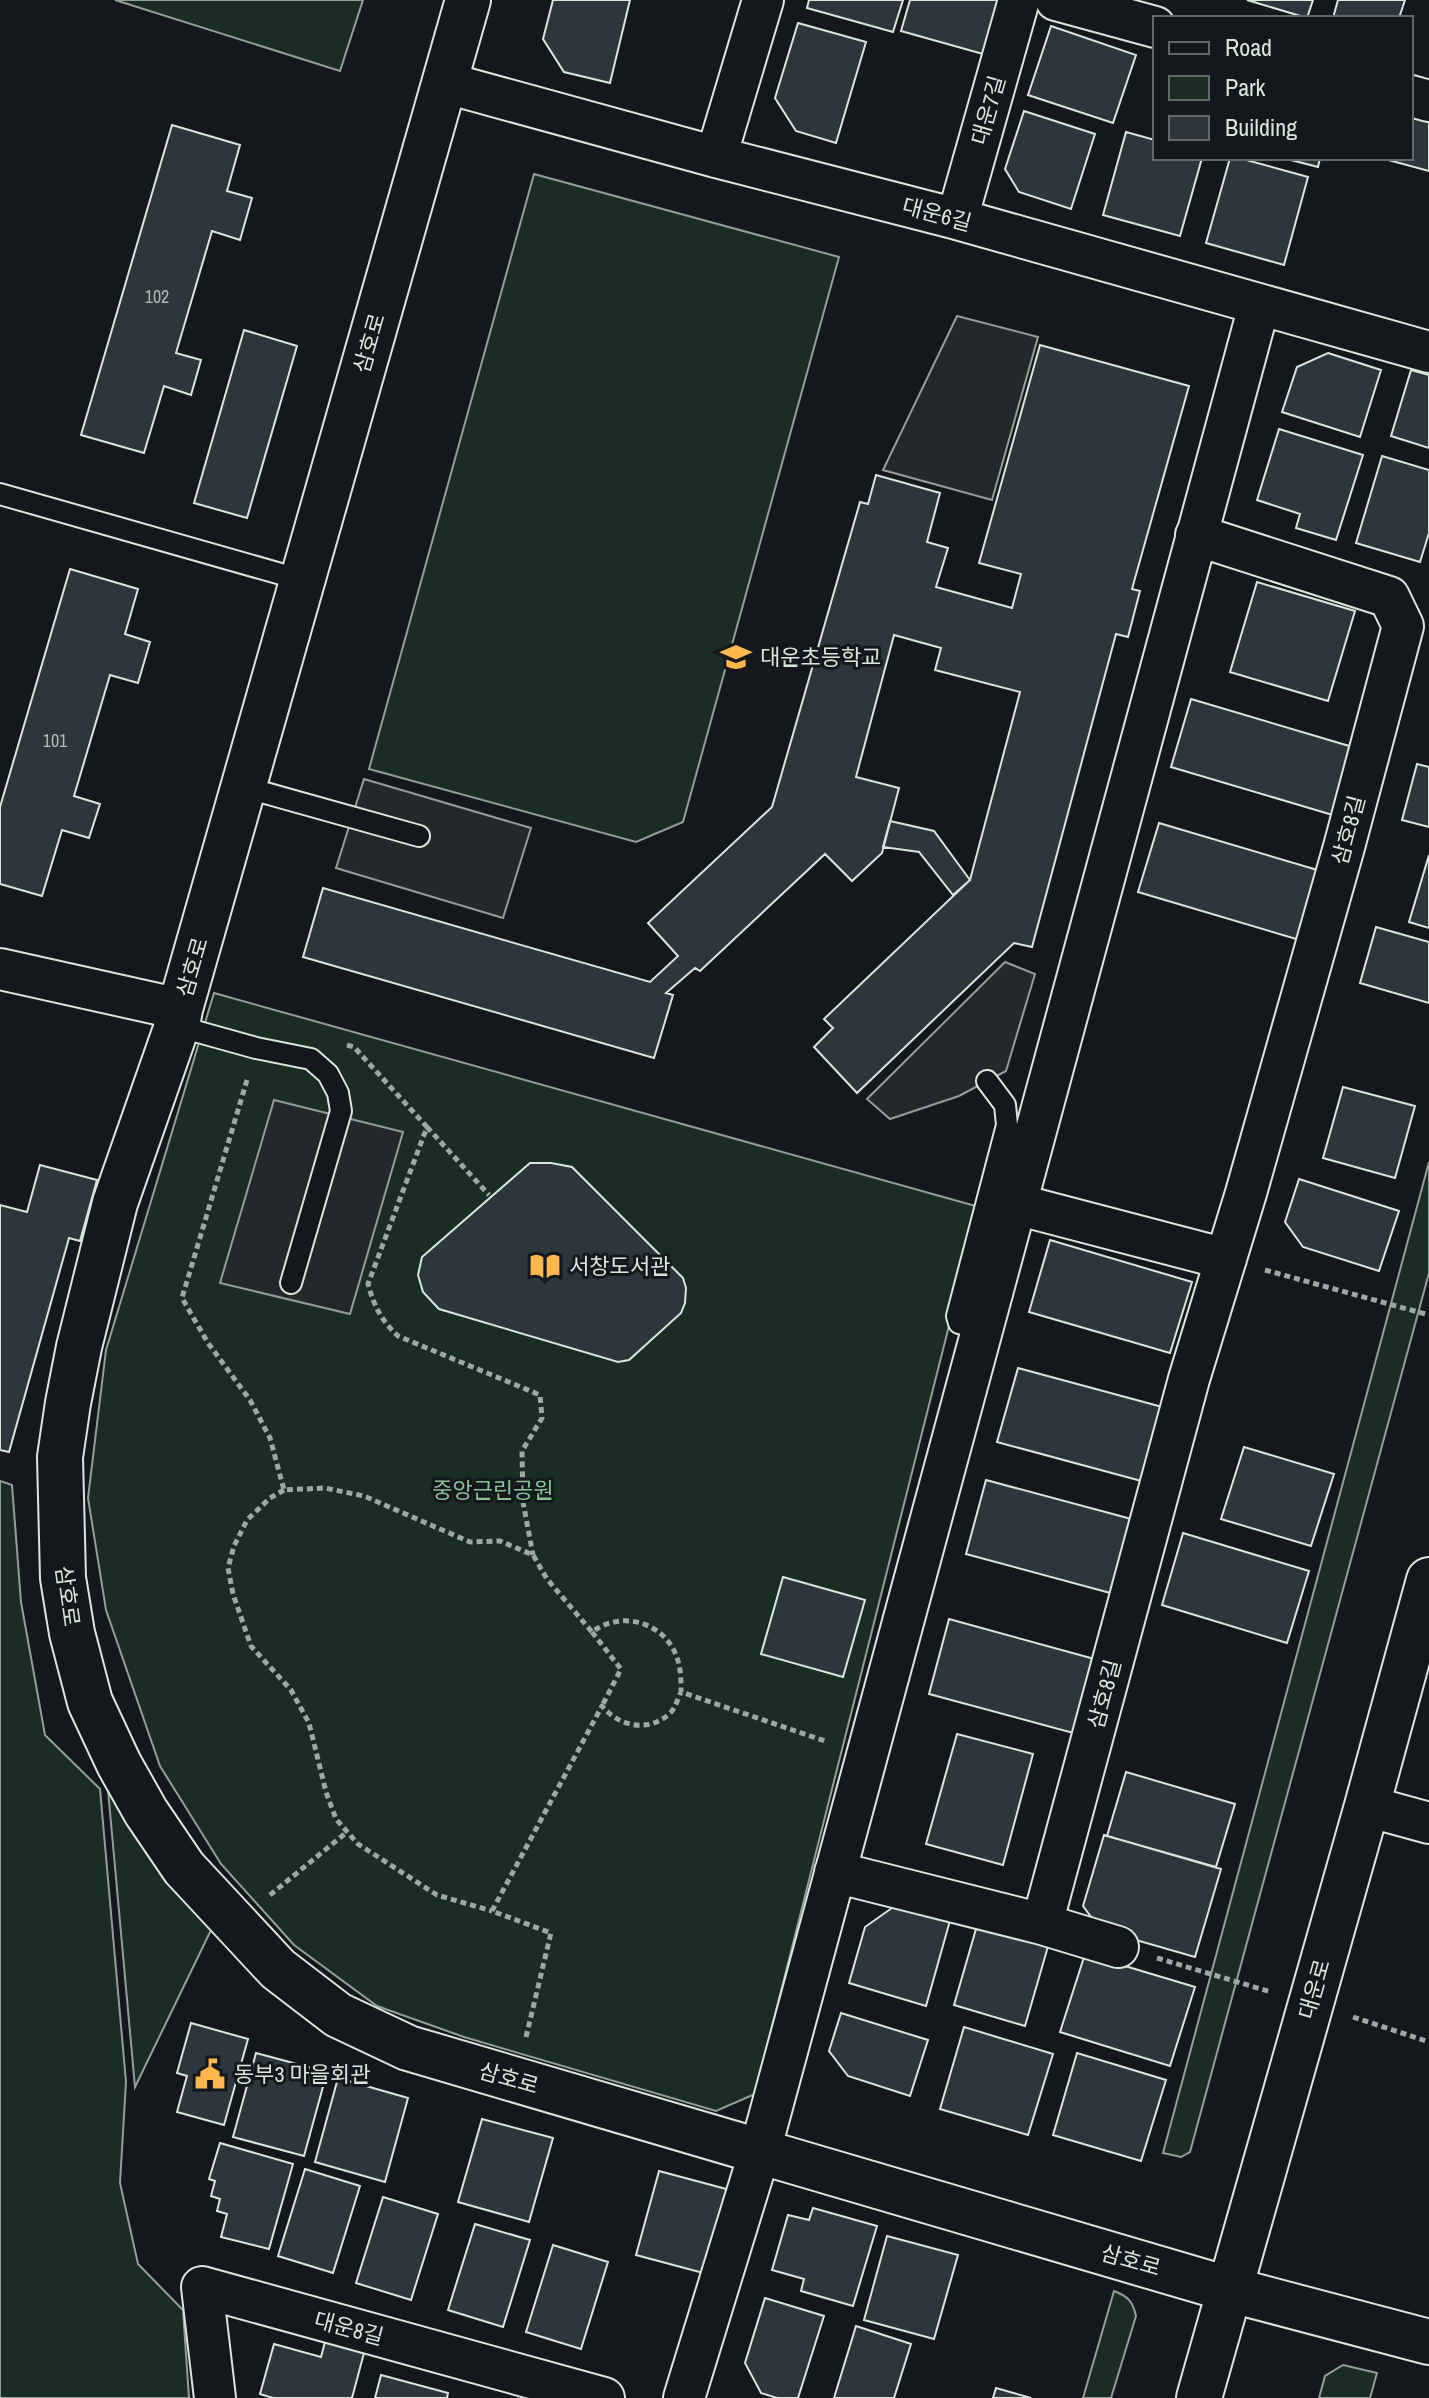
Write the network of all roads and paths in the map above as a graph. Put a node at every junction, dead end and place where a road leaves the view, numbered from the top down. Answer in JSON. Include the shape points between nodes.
{"nodes":[{"id":1,"x":468,"y":0,"type":"edge"},
{"id":2,"x":763,"y":0,"type":"edge"},
{"id":3,"x":1019,"y":0,"type":"edge"},
{"id":4,"x":1056,"y":0,"type":"edge"},
{"id":5,"x":1153,"y":26,"type":"edge"},
{"id":6,"x":443,"y":82,"type":"junction"},
{"id":7,"x":716,"y":157,"type":"junction"},
{"id":8,"x":957,"y":219,"type":"junction"},
{"id":9,"x":1259,"y":306,"type":"junction"},
{"id":10,"x":1429,"y":352,"type":"edge"},
{"id":11,"x":0,"y":494,"type":"edge"},
{"id":12,"x":1196,"y":535,"type":"junction"},
{"id":13,"x":302,"y":580,"type":"junction"},
{"id":14,"x":244,"y":787,"type":"junction"},
{"id":15,"x":419,"y":836,"type":"dead end"},
{"id":16,"x":0,"y":969,"type":"edge"},
{"id":17,"x":178,"y":1018,"type":"junction"},
{"id":18,"x":339,"y":1042,"type":"dead end"},
{"id":19,"x":256,"y":1048,"type":"junction"},
{"id":20,"x":987,"y":1081,"type":"dead end"},
{"id":21,"x":427,"y":1127,"type":"junction"},
{"id":22,"x":489,"y":1195,"type":"dead end"},
{"id":23,"x":1016,"y":1204,"type":"junction"},
{"id":24,"x":1226,"y":1259,"type":"junction"},
{"id":25,"x":291,"y":1283,"type":"dead end"},
{"id":26,"x":1429,"y":1315,"type":"edge"},
{"id":27,"x":982,"y":1330,"type":"junction"},
{"id":28,"x":284,"y":1490,"type":"junction"},
{"id":29,"x":533,"y":1555,"type":"junction"},
{"id":30,"x":1429,"y":1580,"type":"edge"},
{"id":31,"x":592,"y":1632,"type":"junction"},
{"id":32,"x":681,"y":1692,"type":"junction"},
{"id":33,"x":602,"y":1706,"type":"junction"},
{"id":34,"x":867,"y":1755,"type":"junction"},
{"id":35,"x":1367,"y":1806,"type":"junction"},
{"id":36,"x":1429,"y":1823,"type":"edge"},
{"id":37,"x":347,"y":1832,"type":"junction"},
{"id":38,"x":835,"y":1872,"type":"junction"},
{"id":39,"x":492,"y":1911,"type":"junction"},
{"id":40,"x":235,"y":1924,"type":"junction"},
{"id":41,"x":1042,"y":1924,"type":"junction"},
{"id":42,"x":1118,"y":1947,"type":"joint"},
{"id":43,"x":1310,"y":2003,"type":"junction"},
{"id":44,"x":1429,"y":2042,"type":"edge"},
{"id":45,"x":516,"y":2080,"type":"junction"},
{"id":46,"x":760,"y":2151,"type":"junction"},
{"id":47,"x":1228,"y":2289,"type":"junction"},
{"id":48,"x":1429,"y":2342,"type":"edge"},
{"id":49,"x":215,"y":2398,"type":"edge"},
{"id":50,"x":604,"y":2398,"type":"edge"},
{"id":51,"x":684,"y":2398,"type":"edge"},
{"id":52,"x":1199,"y":2398,"type":"edge"}],
"edges":[{"from":1,"to":6,"type":"street","name":"삼호로"},
{"from":2,"to":7,"type":"street"},
{"from":3,"to":8,"type":"street","name":"대운7길"},
{"from":4,"to":5,"type":"street"},
{"from":6,"to":7,"type":"street","name":"대운6길"},
{"from":6,"to":13,"type":"street","name":"삼호로"},
{"from":7,"to":8,"type":"street","name":"대운6길"},
{"from":8,"to":9,"type":"street","name":"대운6길"},
{"from":9,"to":10,"type":"street","name":"대운6길"},
{"from":9,"to":12,"type":"street"},
{"from":11,"to":13,"type":"lane"},
{"from":12,"to":23,"type":"street"},
{"from":12,"to":24,"type":"street","name":"삼호8길","via":[[1389,597],[1403,626]]},
{"from":13,"to":14,"type":"street","name":"삼호로"},
{"from":14,"to":15,"type":"lane"},
{"from":14,"to":17,"type":"street","name":"삼호로"},
{"from":16,"to":17,"type":"street"},
{"from":17,"to":19,"type":"lane"},
{"from":17,"to":40,"type":"street","name":"삼호로","via":[[115,1203],[79,1347],[60,1457],[63,1578],[90,1702],[119,1764],[184,1868]]},
{"from":18,"to":21,"type":"path","via":[[354,1047]]},
{"from":19,"to":25,"type":"lane","via":[[311,1059],[328,1074],[341,1111]]},
{"from":19,"to":28,"type":"path","via":[[182,1298],[250,1400],[270,1438]]},
{"from":20,"to":27,"type":"lane","via":[[1005,1105],[1007,1125],[957,1316],[964,1326]]},
{"from":21,"to":22,"type":"path"},
{"from":21,"to":29,"type":"path","via":[[368,1284],[383,1322],[398,1336],[540,1395],[542,1418],[522,1451],[523,1502]]},
{"from":23,"to":24,"type":"street"},
{"from":23,"to":27,"type":"street"},
{"from":24,"to":26,"type":"path"},
{"from":24,"to":41,"type":"street","name":"삼호8길","via":[[1184,1395]]},
{"from":27,"to":34,"type":"street"},
{"from":28,"to":29,"type":"path","via":[[325,1488],[364,1496],[470,1542],[500,1541]]},
{"from":28,"to":37,"type":"path","via":[[247,1520],[228,1568],[251,1646],[291,1690],[309,1723],[326,1792]]},
{"from":29,"to":31,"type":"path"},
{"from":30,"to":35,"type":"street","name":"대운로"},
{"from":31,"to":32,"type":"path","via":[[630,1620],[661,1632],[679,1663]]},
{"from":31,"to":33,"type":"path","via":[[621,1669]]},
{"from":32,"to":33,"type":"path","via":[[672,1711],[635,1727]]},
{"from":32,"to":34,"type":"path"},
{"from":33,"to":39,"type":"path"},
{"from":34,"to":38,"type":"street"},
{"from":35,"to":36,"type":"street"},
{"from":35,"to":43,"type":"street","name":"대운로"},
{"from":37,"to":39,"type":"path","via":[[437,1895]]},
{"from":37,"to":40,"type":"path"},
{"from":38,"to":41,"type":"street"},
{"from":38,"to":46,"type":"street"},
{"from":39,"to":45,"type":"path","via":[[551,1933]]},
{"from":40,"to":45,"type":"street","name":"삼호로","via":[[278,1969],[338,2015],[408,2048]]},
{"from":41,"to":42,"type":"street"},
{"from":42,"to":43,"type":"path"},
{"from":43,"to":44,"type":"path"},
{"from":43,"to":47,"type":"street","name":"대운로"},
{"from":45,"to":46,"type":"street","name":"삼호로"},
{"from":46,"to":47,"type":"street","name":"삼호로"},
{"from":46,"to":51,"type":"street"},
{"from":47,"to":48,"type":"street","name":"삼호로"},
{"from":47,"to":52,"type":"street","name":"대운로"},
{"from":49,"to":50,"type":"street","name":"대운8길","via":[[202,2287]]}]}
